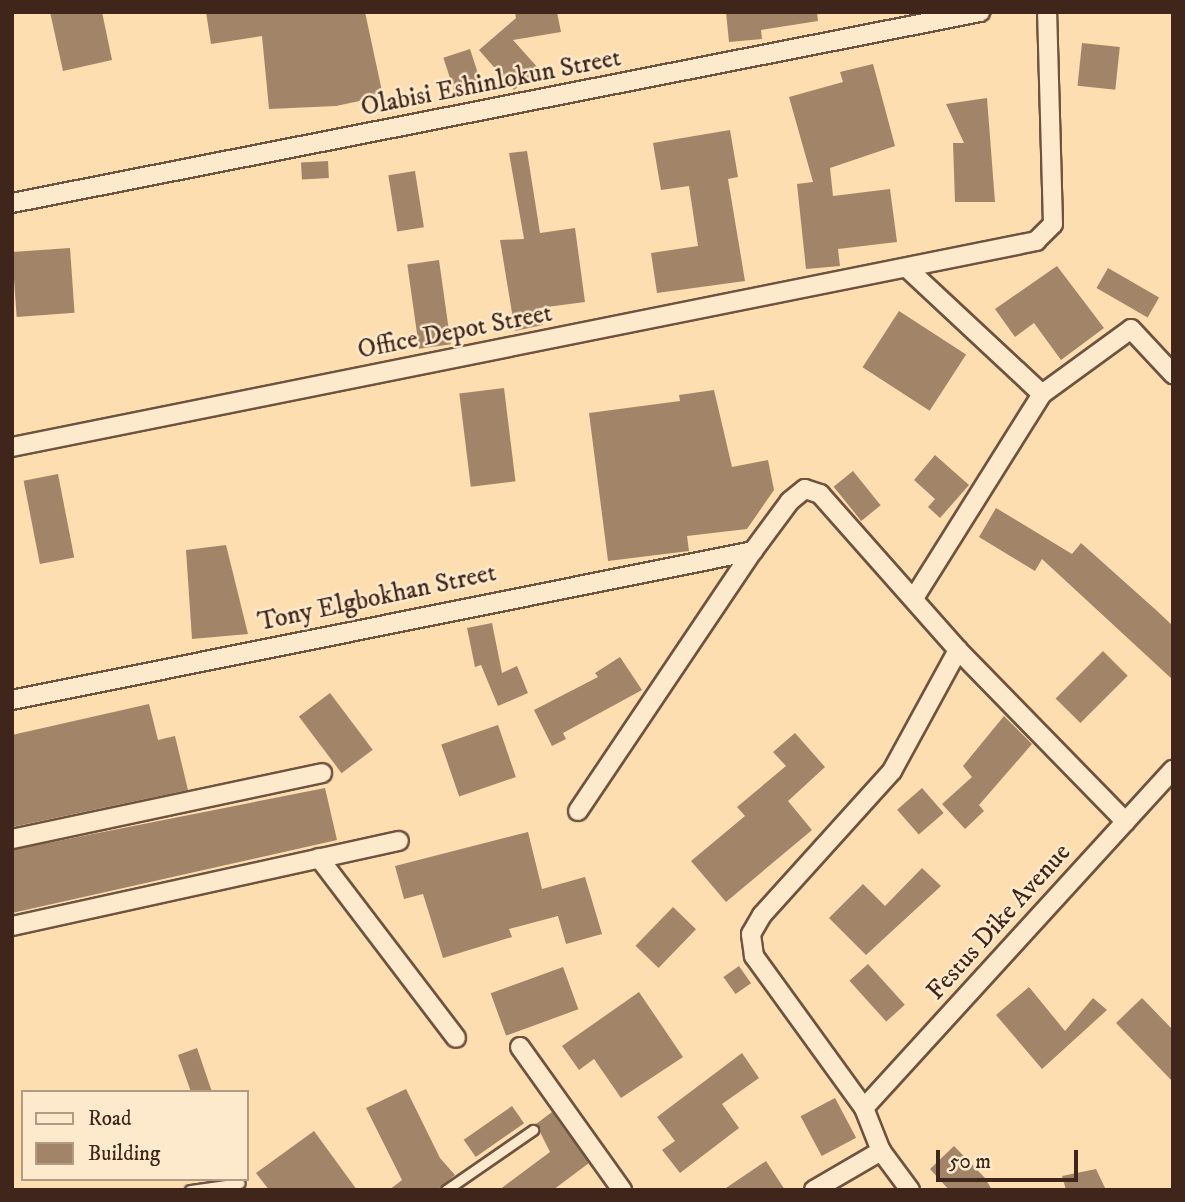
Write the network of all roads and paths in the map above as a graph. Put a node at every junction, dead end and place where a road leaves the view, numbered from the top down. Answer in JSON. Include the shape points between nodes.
{"nodes":[{"id":1,"x":980,"y":12,"type":"edge"},
{"id":2,"x":1047,"y":12,"type":"edge"},
{"id":3,"x":12,"y":203,"type":"edge"},
{"id":4,"x":908,"y":269,"type":"junction"},
{"id":5,"x":1173,"y":374,"type":"edge"},
{"id":6,"x":1042,"y":394,"type":"junction"},
{"id":7,"x":12,"y":447,"type":"edge"},
{"id":8,"x":753,"y":551,"type":"junction"},
{"id":9,"x":914,"y":598,"type":"junction"},
{"id":10,"x":958,"y":650,"type":"junction"},
{"id":11,"x":12,"y":700,"type":"edge"},
{"id":12,"x":1173,"y":770,"type":"edge"},
{"id":13,"x":321,"y":773,"type":"dead end"},
{"id":14,"x":578,"y":811,"type":"dead end"},
{"id":15,"x":1126,"y":821,"type":"junction"},
{"id":16,"x":12,"y":839,"type":"edge"},
{"id":17,"x":399,"y":841,"type":"dead end"},
{"id":18,"x":319,"y":858,"type":"junction"},
{"id":19,"x":12,"y":926,"type":"edge"},
{"id":20,"x":456,"y":1038,"type":"dead end"},
{"id":21,"x":520,"y":1047,"type":"dead end"},
{"id":22,"x":864,"y":1108,"type":"junction"},
{"id":23,"x":533,"y":1130,"type":"dead end"},
{"id":24,"x":881,"y":1151,"type":"junction"},
{"id":25,"x":240,"y":1183,"type":"dead end"},
{"id":26,"x":190,"y":1190,"type":"edge"},
{"id":27,"x":446,"y":1190,"type":"edge"},
{"id":28,"x":622,"y":1190,"type":"edge"},
{"id":29,"x":814,"y":1190,"type":"edge"},
{"id":30,"x":910,"y":1190,"type":"edge"}],
"edges":[{"from":1,"to":3,"type":"street","name":"Olabisi Eshinlokun Street"},
{"from":2,"to":4,"type":"street","via":[[1053,224],[1036,241]]},
{"from":4,"to":6,"type":"street"},
{"from":4,"to":7,"type":"street","name":"Office Depot Street"},
{"from":5,"to":6,"type":"street","via":[[1131,330]]},
{"from":6,"to":9,"type":"street"},
{"from":8,"to":9,"type":"street","via":[[790,501],[805,489],[820,494]]},
{"from":8,"to":11,"type":"street","name":"Tony Elgbokhan Street"},
{"from":8,"to":14,"type":"street"},
{"from":9,"to":10,"type":"street"},
{"from":10,"to":15,"type":"street"},
{"from":10,"to":22,"type":"street","via":[[892,771],[762,915],[751,934],[754,956]]},
{"from":12,"to":15,"type":"street","name":"Festus Dike Avenue"},
{"from":13,"to":16,"type":"street"},
{"from":15,"to":22,"type":"street","name":"Festus Dike Avenue"},
{"from":17,"to":18,"type":"street"},
{"from":18,"to":19,"type":"street"},
{"from":18,"to":20,"type":"street"},
{"from":21,"to":28,"type":"street"},
{"from":22,"to":24,"type":"street"},
{"from":23,"to":27,"type":"lane"},
{"from":24,"to":29,"type":"street"},
{"from":24,"to":30,"type":"street"},
{"from":25,"to":26,"type":"lane"}]}
